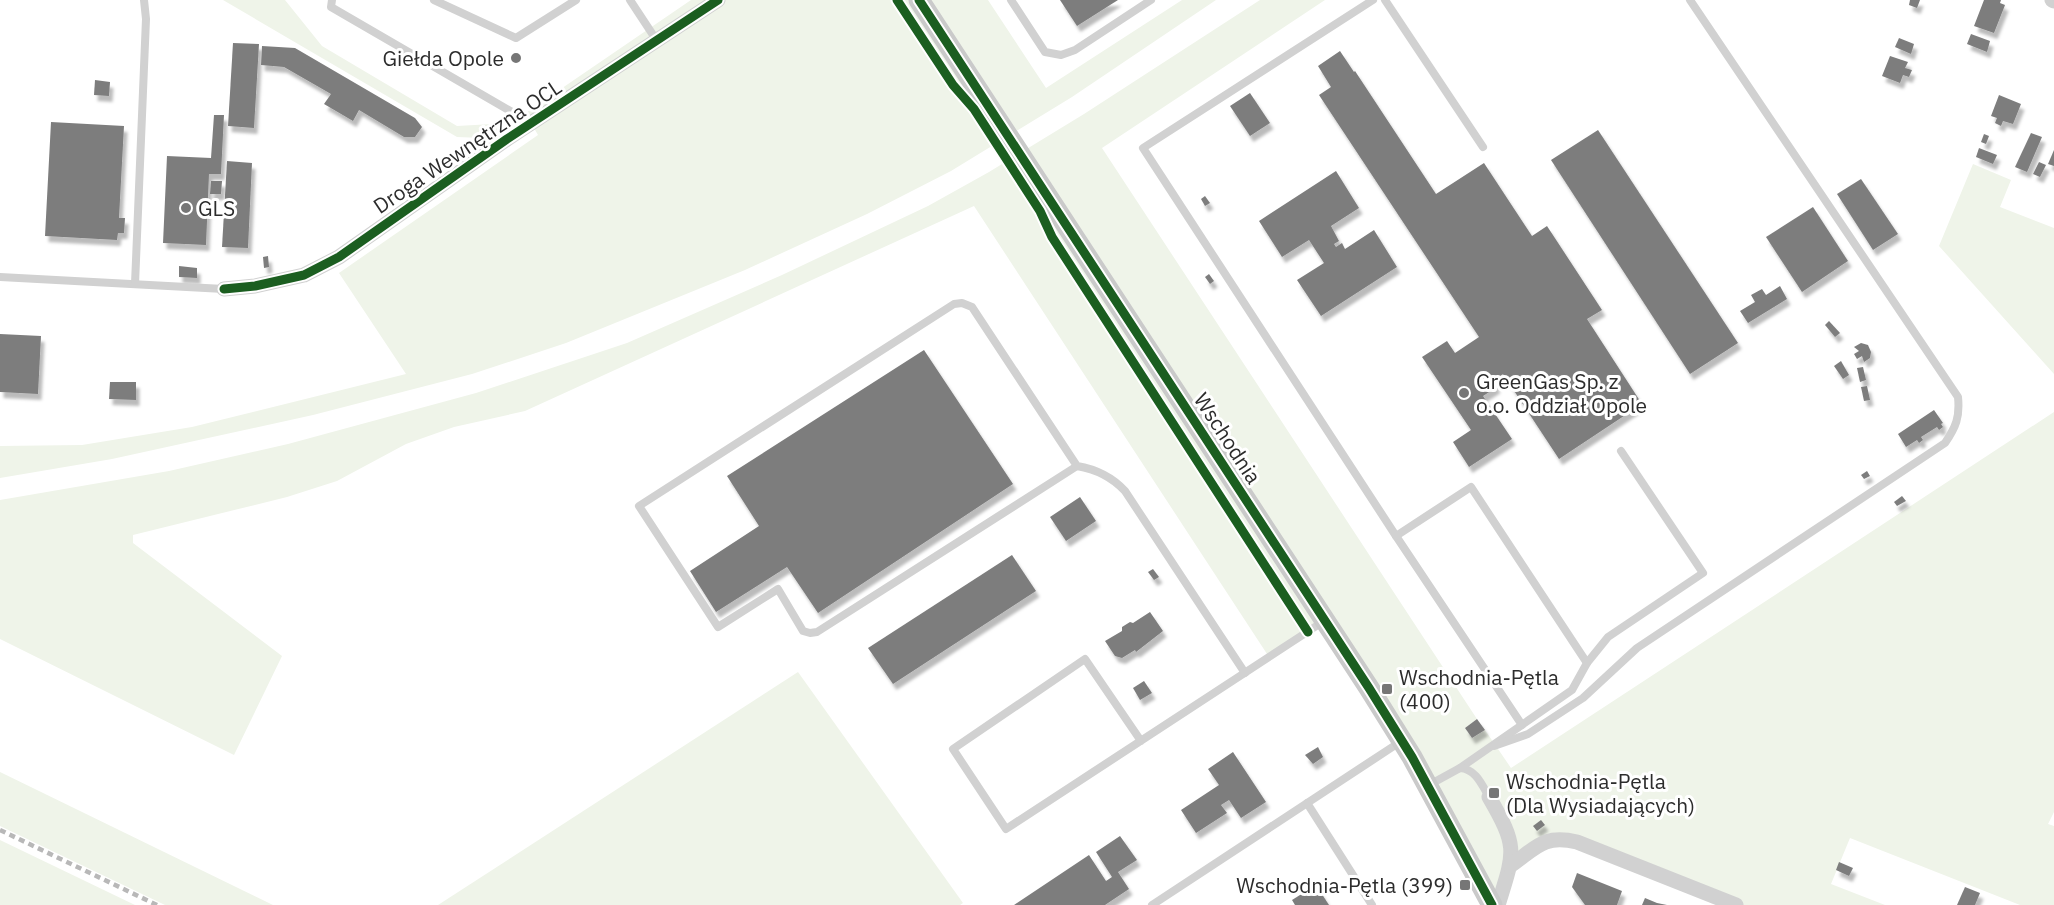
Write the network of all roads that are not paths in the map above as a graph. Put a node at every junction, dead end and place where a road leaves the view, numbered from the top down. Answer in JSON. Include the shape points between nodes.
{"nodes":[{"id":1,"x":144,"y":0,"type":"edge"},
{"id":2,"x":332,"y":0,"type":"edge"},
{"id":3,"x":434,"y":0,"type":"edge"},
{"id":4,"x":576,"y":0,"type":"edge"},
{"id":5,"x":630,"y":0,"type":"edge"},
{"id":6,"x":718,"y":0,"type":"edge"},
{"id":7,"x":919,"y":0,"type":"edge"},
{"id":8,"x":1011,"y":0,"type":"edge"},
{"id":9,"x":1151,"y":0,"type":"edge"},
{"id":10,"x":1373,"y":0,"type":"edge"},
{"id":11,"x":1385,"y":0,"type":"edge"},
{"id":12,"x":1690,"y":0,"type":"edge"},
{"id":13,"x":657,"y":40,"type":"junction"},
{"id":14,"x":531,"y":123,"type":"junction"},
{"id":15,"x":1483,"y":147,"type":"dead end"},
{"id":16,"x":0,"y":277,"type":"edge"},
{"id":17,"x":135,"y":284,"type":"junction"},
{"id":18,"x":224,"y":289,"type":"joint"},
{"id":19,"x":1621,"y":451,"type":"dead end"},
{"id":20,"x":1077,"y":466,"type":"junction"},
{"id":21,"x":1396,"y":536,"type":"junction"},
{"id":22,"x":1325,"y":620,"type":"junction"},
{"id":23,"x":1587,"y":663,"type":"junction"},
{"id":24,"x":1245,"y":673,"type":"junction"},
{"id":25,"x":1522,"y":725,"type":"junction"},
{"id":26,"x":1141,"y":741,"type":"junction"},
{"id":27,"x":1402,"y":741,"type":"junction"},
{"id":28,"x":1494,"y":746,"type":"junction"},
{"id":29,"x":1460,"y":768,"type":"junction"},
{"id":30,"x":1428,"y":786,"type":"junction"},
{"id":31,"x":1489,"y":797,"type":"joint"},
{"id":32,"x":1307,"y":803,"type":"junction"},
{"id":33,"x":1510,"y":866,"type":"junction"},
{"id":34,"x":1152,"y":905,"type":"edge"},
{"id":35,"x":1372,"y":905,"type":"edge"},
{"id":36,"x":1492,"y":905,"type":"edge"},
{"id":37,"x":1498,"y":905,"type":"edge"},
{"id":38,"x":1736,"y":905,"type":"edge"}],
"edges":[{"from":1,"to":17,"type":"lane"},
{"from":2,"to":14,"type":"lane","via":[[331,7]]},
{"from":3,"to":4,"type":"lane","via":[[516,38]]},
{"from":5,"to":13,"type":"lane"},
{"from":6,"to":13,"type":"street","name":"Droga Wewnętrzna OCL"},
{"from":7,"to":22,"type":"street","name":"Wschodnia"},
{"from":8,"to":9,"type":"lane","via":[[1044,52],[1061,55],[1075,50]]},
{"from":10,"to":21,"type":"lane","via":[[1143,148]]},
{"from":11,"to":15,"type":"lane"},
{"from":12,"to":28,"type":"lane","via":[[1958,397],[1960,414],[1945,443],[1637,648],[1583,698],[1528,734]]},
{"from":13,"to":14,"type":"street","name":"Droga Wewnętrzna OCL"},
{"from":14,"to":18,"type":"street","name":"Droga Wewnętrzna OCL","via":[[339,257],[304,276]]},
{"from":16,"to":17,"type":"lane"},
{"from":17,"to":18,"type":"lane"},
{"from":19,"to":23,"type":"lane","via":[[1703,573],[1608,637]]},
{"from":20,"to":20,"type":"lane","via":[[972,308],[962,303],[954,304],[639,506],[718,627],[778,589],[803,631],[810,633]]},
{"from":20,"to":24,"type":"lane","via":[[1106,476],[1125,491]]},
{"from":21,"to":23,"type":"lane","via":[[1471,487]]},
{"from":21,"to":25,"type":"lane"},
{"from":22,"to":24,"type":"lane"},
{"from":22,"to":27,"type":"street","name":"Wschodnia"},
{"from":23,"to":25,"type":"lane","via":[[1572,690]]},
{"from":24,"to":26,"type":"lane"},
{"from":25,"to":28,"type":"lane"},
{"from":26,"to":26,"type":"lane","via":[[1006,829],[953,749],[1085,659]]},
{"from":27,"to":30,"type":"street","name":"Wschodnia"},
{"from":27,"to":32,"type":"lane"},
{"from":28,"to":29,"type":"lane"},
{"from":29,"to":30,"type":"lane"},
{"from":29,"to":31,"type":"lane","via":[[1473,772]]},
{"from":30,"to":36,"type":"street","name":"Wschodnia"},
{"from":31,"to":33,"type":"street","via":[[1508,831],[1512,845]]},
{"from":32,"to":34,"type":"lane"},
{"from":32,"to":35,"type":"lane"},
{"from":33,"to":37,"type":"street"},
{"from":33,"to":38,"type":"street","via":[[1547,840],[1561,838]]}]}
